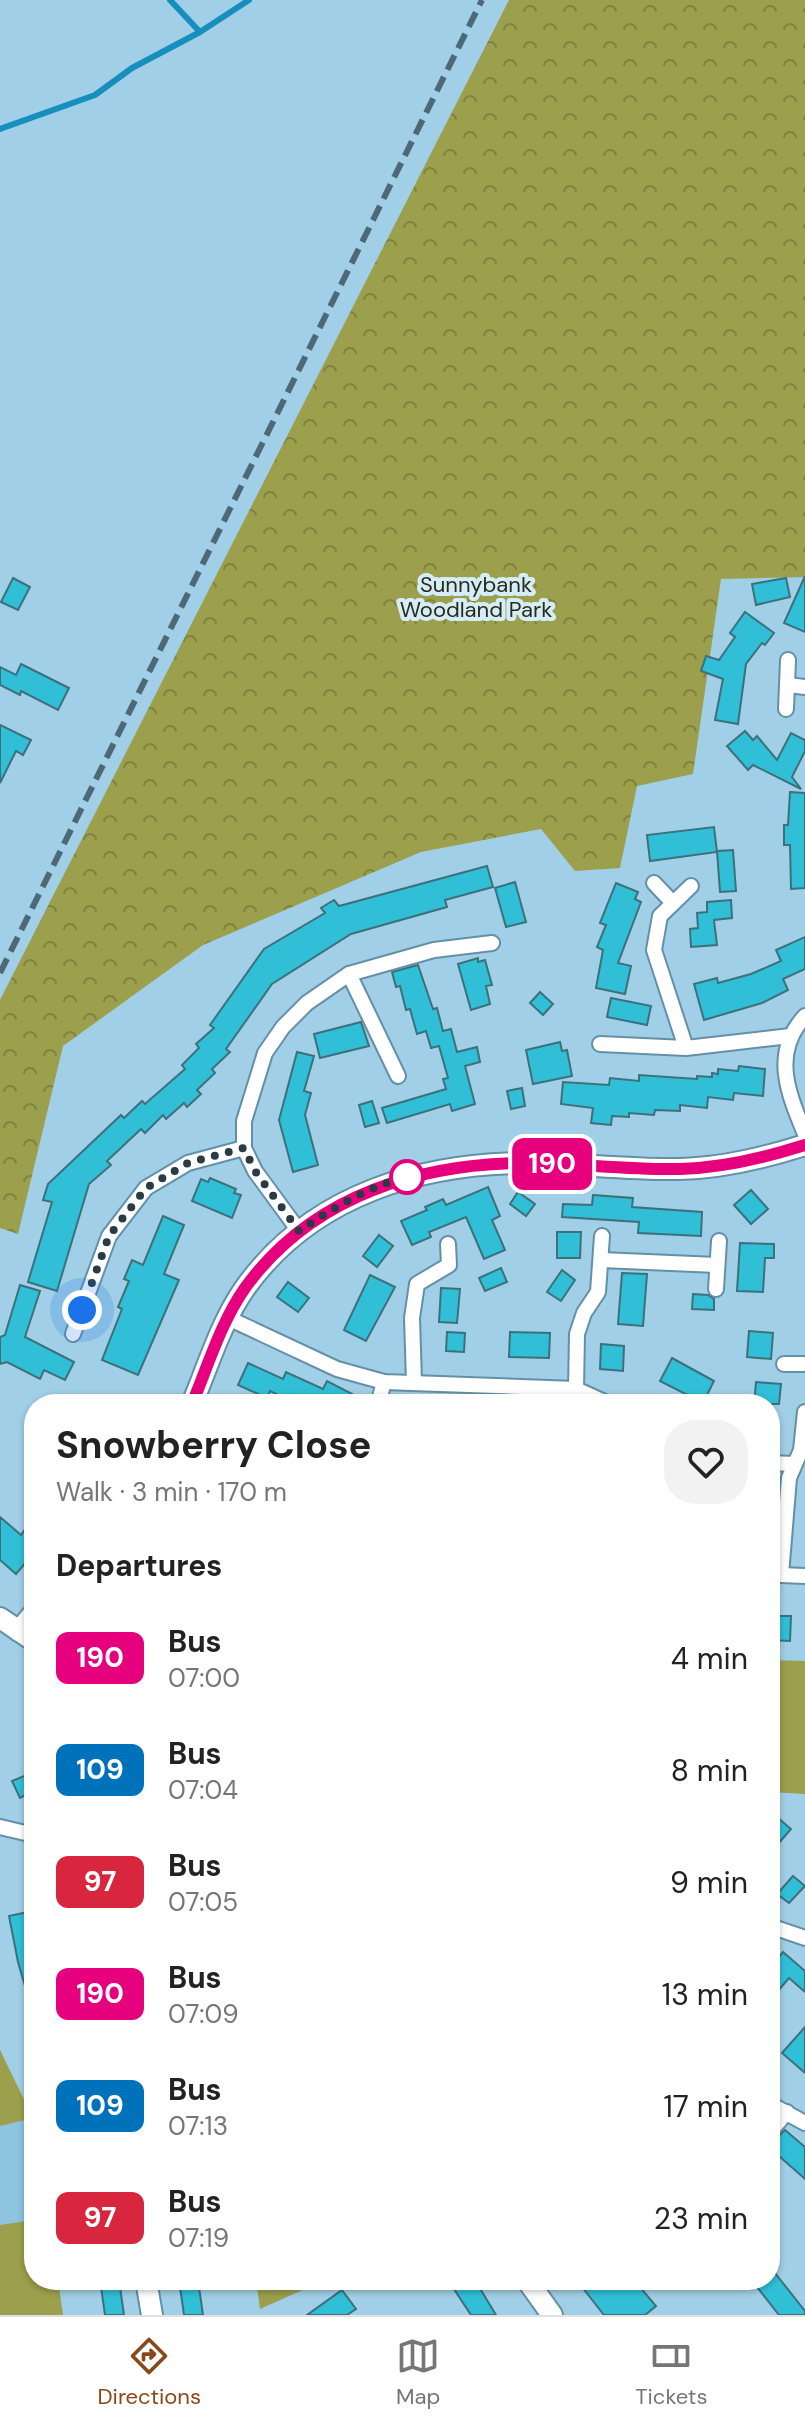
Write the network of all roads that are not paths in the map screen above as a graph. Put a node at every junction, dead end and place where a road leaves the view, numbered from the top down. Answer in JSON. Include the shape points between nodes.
{"nodes":[{"id":1,"x":788,"y":660,"type":"dead end"},
{"id":2,"x":788,"y":685,"type":"junction"},
{"id":3,"x":805,"y":687,"type":"edge"},
{"id":4,"x":786,"y":709,"type":"dead end"},
{"id":5,"x":654,"y":883,"type":"dead end"},
{"id":6,"x":691,"y":886,"type":"dead end"},
{"id":7,"x":673,"y":903,"type":"junction"},
{"id":8,"x":492,"y":943,"type":"dead end"},
{"id":9,"x":349,"y":974,"type":"junction"},
{"id":10,"x":805,"y":1016,"type":"edge"},
{"id":11,"x":790,"y":1036,"type":"junction"},
{"id":12,"x":600,"y":1044,"type":"dead end"},
{"id":13,"x":686,"y":1048,"type":"junction"},
{"id":14,"x":398,"y":1076,"type":"dead end"},
{"id":15,"x":805,"y":1134,"type":"edge"},
{"id":16,"x":805,"y":1145,"type":"edge"},
{"id":17,"x":244,"y":1148,"type":"junction"},
{"id":18,"x":299,"y":1231,"type":"junction"},
{"id":19,"x":602,"y":1236,"type":"dead end"},
{"id":20,"x":719,"y":1241,"type":"dead end"},
{"id":21,"x":448,"y":1244,"type":"dead end"},
{"id":22,"x":601,"y":1260,"type":"junction"},
{"id":23,"x":717,"y":1265,"type":"junction"},
{"id":24,"x":716,"y":1289,"type":"dead end"},
{"id":25,"x":228,"y":1318,"type":"junction"},
{"id":26,"x":73,"y":1334,"type":"dead end"},
{"id":27,"x":784,"y":1364,"type":"dead end"},
{"id":28,"x":805,"y":1364,"type":"edge"},
{"id":29,"x":384,"y":1382,"type":"junction"},
{"id":30,"x":414,"y":1382,"type":"junction"},
{"id":31,"x":576,"y":1389,"type":"junction"},
{"id":32,"x":196,"y":1394,"type":"edge"},
{"id":33,"x":381,"y":1394,"type":"edge"},
{"id":34,"x":587,"y":1394,"type":"edge"},
{"id":35,"x":805,"y":1412,"type":"edge"},
{"id":36,"x":780,"y":1463,"type":"edge"},
{"id":37,"x":794,"y":1464,"type":"junction"},
{"id":38,"x":780,"y":1540,"type":"edge"},
{"id":39,"x":780,"y":1575,"type":"edge"},
{"id":40,"x":805,"y":1576,"type":"edge"},
{"id":41,"x":0,"y":1618,"type":"edge"},
{"id":42,"x":24,"y":1634,"type":"edge"},
{"id":43,"x":0,"y":1827,"type":"edge"},
{"id":44,"x":24,"y":1833,"type":"edge"},
{"id":45,"x":780,"y":1929,"type":"edge"},
{"id":46,"x":805,"y":1938,"type":"edge"},
{"id":47,"x":780,"y":2109,"type":"edge"},
{"id":48,"x":787,"y":2112,"type":"junction"},
{"id":49,"x":780,"y":2120,"type":"edge"},
{"id":50,"x":805,"y":2123,"type":"edge"},
{"id":51,"x":148,"y":2290,"type":"edge"},
{"id":52,"x":534,"y":2290,"type":"edge"},
{"id":53,"x":152,"y":2315,"type":"edge"},
{"id":54,"x":552,"y":2315,"type":"edge"}],
"edges":[{"from":1,"to":2,"type":"street"},
{"from":2,"to":3,"type":"street"},
{"from":2,"to":4,"type":"street"},
{"from":5,"to":7,"type":"street"},
{"from":6,"to":7,"type":"street"},
{"from":7,"to":13,"type":"street","via":[[660,916],[654,950]]},
{"from":8,"to":9,"type":"street","via":[[434,950]]},
{"from":9,"to":14,"type":"street"},
{"from":9,"to":17,"type":"street","via":[[307,1003],[265,1053],[244,1121]]},
{"from":10,"to":11,"type":"street"},
{"from":11,"to":13,"type":"street"},
{"from":11,"to":15,"type":"street","via":[[788,1095]]},
{"from":12,"to":13,"type":"street"},
{"from":16,"to":18,"type":"street","via":[[728,1165],[680,1169],[531,1163],[450,1168],[401,1178],[364,1193]]},
{"from":17,"to":18,"type":"street"},
{"from":17,"to":26,"type":"street","via":[[188,1163],[146,1188],[109,1236]]},
{"from":18,"to":25,"type":"street","via":[[244,1289]]},
{"from":19,"to":22,"type":"street"},
{"from":20,"to":23,"type":"street"},
{"from":21,"to":30,"type":"street","via":[[449,1265],[417,1284]]},
{"from":22,"to":23,"type":"street"},
{"from":22,"to":31,"type":"street","via":[[598,1292],[577,1334]]},
{"from":23,"to":24,"type":"street"},
{"from":25,"to":29,"type":"street","via":[[337,1369]]},
{"from":25,"to":32,"type":"street"},
{"from":27,"to":28,"type":"street"},
{"from":29,"to":30,"type":"street"},
{"from":29,"to":33,"type":"street"},
{"from":30,"to":31,"type":"street"},
{"from":31,"to":34,"type":"street"},
{"from":35,"to":37,"type":"street"},
{"from":36,"to":37,"type":"street"},
{"from":37,"to":38,"type":"street"},
{"from":39,"to":40,"type":"street"},
{"from":41,"to":42,"type":"street"},
{"from":43,"to":44,"type":"street"},
{"from":45,"to":46,"type":"street"},
{"from":47,"to":48,"type":"street"},
{"from":48,"to":49,"type":"street"},
{"from":48,"to":50,"type":"street"},
{"from":51,"to":53,"type":"street"},
{"from":52,"to":54,"type":"street"}]}
